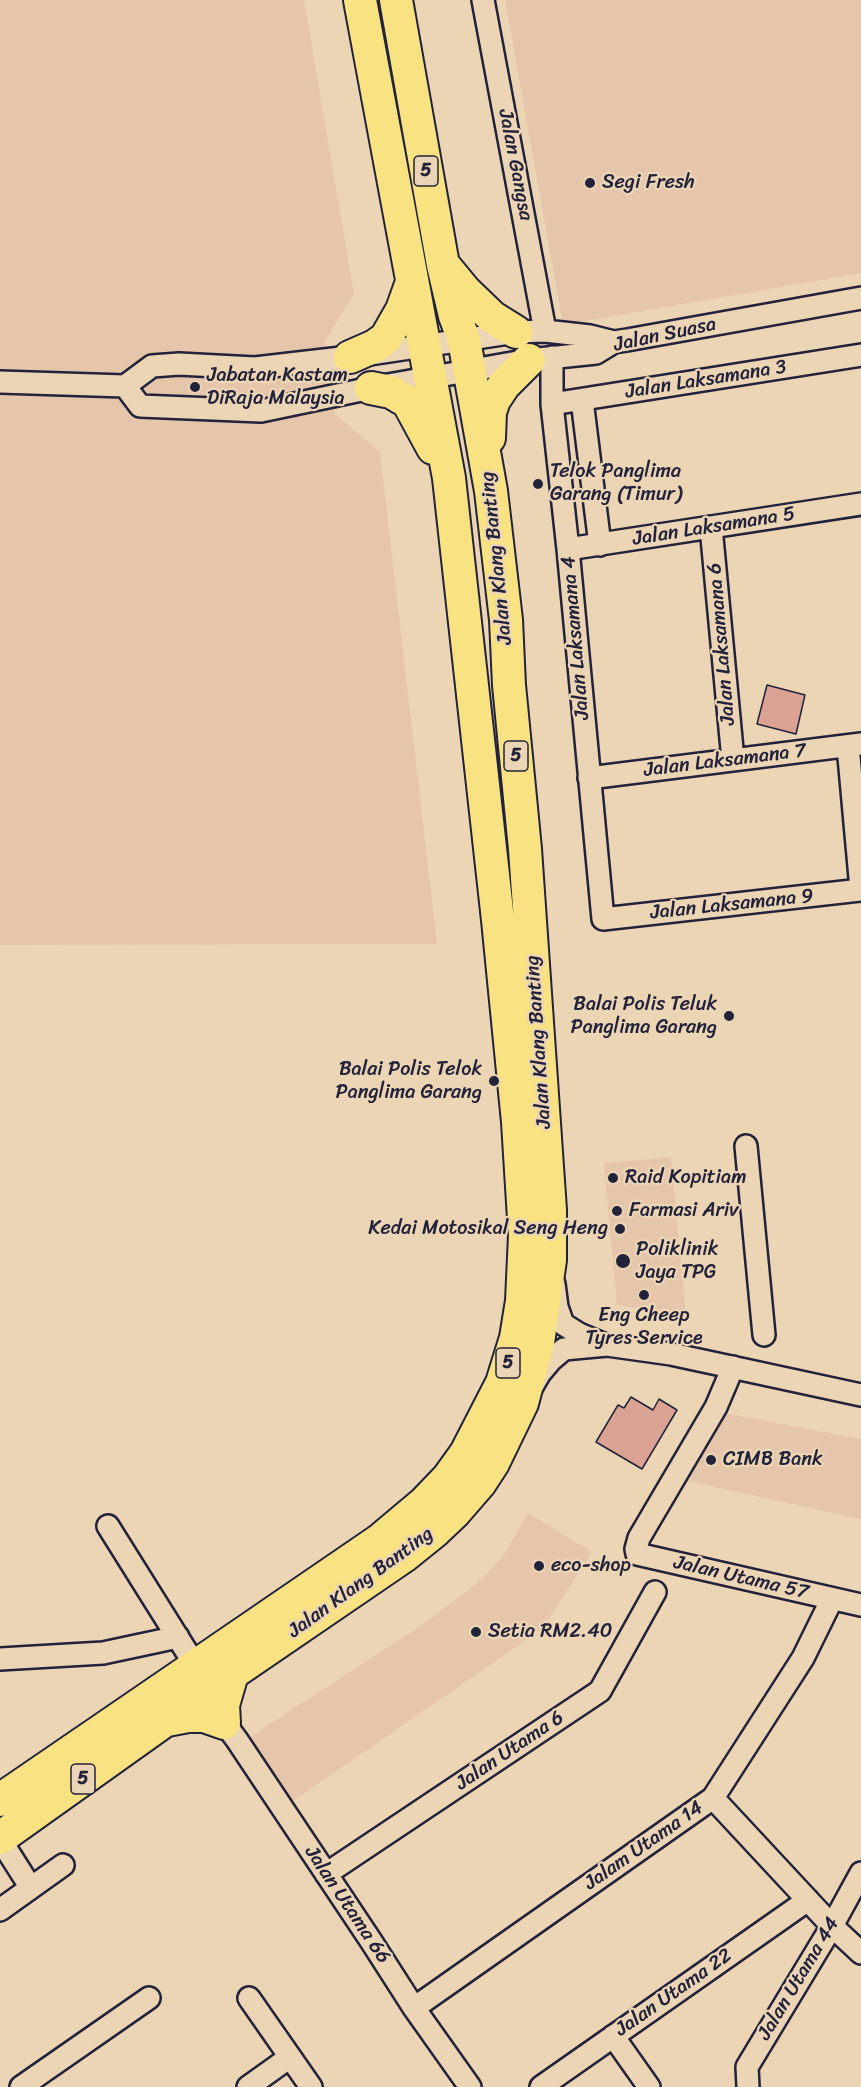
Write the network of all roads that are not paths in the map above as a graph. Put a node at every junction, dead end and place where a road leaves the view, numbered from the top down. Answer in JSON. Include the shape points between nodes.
{"nodes":[{"id":1,"x":360,"y":0,"type":"edge"},
{"id":2,"x":396,"y":0,"type":"edge"},
{"id":3,"x":483,"y":0,"type":"edge"},
{"id":4,"x":443,"y":265,"type":"junction"},
{"id":5,"x":412,"y":282,"type":"junction"},
{"id":6,"x":861,"y":298,"type":"edge"},
{"id":7,"x":531,"y":332,"type":"junction"},
{"id":8,"x":464,"y":340,"type":"junction"},
{"id":9,"x":614,"y":342,"type":"junction"},
{"id":10,"x":424,"y":346,"type":"junction"},
{"id":11,"x":861,"y":356,"type":"edge"},
{"id":12,"x":350,"y":357,"type":"junction"},
{"id":13,"x":541,"y":359,"type":"junction"},
{"id":14,"x":470,"y":371,"type":"junction"},
{"id":15,"x":430,"y":378,"type":"junction"},
{"id":16,"x":0,"y":382,"type":"edge"},
{"id":17,"x":125,"y":386,"type":"junction"},
{"id":18,"x":371,"y":388,"type":"junction"},
{"id":19,"x":582,"y":400,"type":"junction"},
{"id":20,"x":552,"y":404,"type":"junction"},
{"id":21,"x":449,"y":478,"type":"junction"},
{"id":22,"x":491,"y":491,"type":"junction"},
{"id":23,"x":861,"y":504,"type":"edge"},
{"id":24,"x":711,"y":527,"type":"junction"},
{"id":25,"x":600,"y":544,"type":"junction"},
{"id":26,"x":568,"y":549,"type":"junction"},
{"id":27,"x":855,"y":745,"type":"edge"},
{"id":28,"x":733,"y":760,"type":"junction"},
{"id":29,"x":589,"y":778,"type":"junction"},
{"id":30,"x":861,"y":889,"type":"edge"},
{"id":31,"x":603,"y":919,"type":"joint"},
{"id":32,"x":746,"y":1146,"type":"dead end"},
{"id":33,"x":550,"y":1260,"type":"junction"},
{"id":34,"x":764,"y":1335,"type":"dead end"},
{"id":35,"x":607,"y":1345,"type":"junction"},
{"id":36,"x":733,"y":1367,"type":"junction"},
{"id":37,"x":861,"y":1395,"type":"edge"},
{"id":38,"x":522,"y":1403,"type":"junction"},
{"id":39,"x":108,"y":1526,"type":"dead end"},
{"id":40,"x":655,"y":1592,"type":"dead end"},
{"id":41,"x":832,"y":1599,"type":"junction"},
{"id":42,"x":861,"y":1605,"type":"edge"},
{"id":43,"x":178,"y":1637,"type":"junction"},
{"id":44,"x":0,"y":1659,"type":"edge"},
{"id":45,"x":232,"y":1674,"type":"junction"},
{"id":46,"x":199,"y":1680,"type":"junction"},
{"id":47,"x":154,"y":1710,"type":"junction"},
{"id":48,"x":224,"y":1723,"type":"junction"},
{"id":49,"x":713,"y":1798,"type":"junction"},
{"id":50,"x":0,"y":1800,"type":"edge"},
{"id":51,"x":0,"y":1838,"type":"edge"},
{"id":52,"x":63,"y":1865,"type":"dead end"},
{"id":53,"x":861,"y":1873,"type":"edge"},
{"id":54,"x":326,"y":1874,"type":"junction"},
{"id":55,"x":31,"y":1888,"type":"junction"},
{"id":56,"x":808,"y":1900,"type":"junction"},
{"id":57,"x":0,"y":1910,"type":"edge"},
{"id":58,"x":832,"y":1926,"type":"junction"},
{"id":59,"x":861,"y":1953,"type":"edge"},
{"id":60,"x":149,"y":1998,"type":"dead end"},
{"id":61,"x":249,"y":1998,"type":"dead end"},
{"id":62,"x":414,"y":2008,"type":"junction"},
{"id":63,"x":613,"y":2036,"type":"junction"},
{"id":64,"x":290,"y":2057,"type":"junction"},
{"id":65,"x":21,"y":2087,"type":"edge"},
{"id":66,"x":248,"y":2087,"type":"edge"},
{"id":67,"x":311,"y":2087,"type":"edge"},
{"id":68,"x":470,"y":2087,"type":"edge"},
{"id":69,"x":541,"y":2087,"type":"edge"},
{"id":70,"x":648,"y":2087,"type":"edge"},
{"id":71,"x":748,"y":2087,"type":"edge"}],
"edges":[{"from":1,"to":5,"type":"highway","name":"Jalan Klang Banting","number":"5"},
{"from":2,"to":4,"type":"highway","name":"Jalan Klang Banting","number":"5"},
{"from":3,"to":7,"type":"street","name":"Jalan Gangsa","via":[[536,274]]},
{"from":4,"to":7,"type":"highway","via":[[492,317]]},
{"from":4,"to":8,"type":"highway","name":"Jalan Klang Banting","number":"5"},
{"from":5,"to":10,"type":"highway","name":"Jalan Klang Banting","number":"5"},
{"from":5,"to":12,"type":"highway","via":[[386,338]]},
{"from":6,"to":9,"type":"street","name":"Jalan Suasa"},
{"from":7,"to":8,"type":"street"},
{"from":7,"to":9,"type":"street","via":[[590,336]]},
{"from":8,"to":10,"type":"street"},
{"from":8,"to":14,"type":"highway","name":"Jalan Klang Banting","number":"5"},
{"from":9,"to":13,"type":"street","name":"Jalan Suasa","via":[[596,352]]},
{"from":10,"to":12,"type":"street"},
{"from":10,"to":15,"type":"highway","name":"Jalan Klang Banting","number":"5"},
{"from":11,"to":19,"type":"street","name":"Jalan Laksamana 3"},
{"from":12,"to":17,"type":"street","via":[[255,368],[152,366]]},
{"from":13,"to":14,"type":"street","name":"Jalan Suasa"},
{"from":13,"to":20,"type":"street","name":"Jalan Laksamana 4"},
{"from":13,"to":22,"type":"highway","via":[[504,384],[494,400],[488,430]]},
{"from":14,"to":15,"type":"street","name":"Jalan Suasa"},
{"from":14,"to":22,"type":"highway","name":"Jalan Klang Banting","number":"5"},
{"from":15,"to":18,"type":"street","name":"Jalan Suasa"},
{"from":15,"to":21,"type":"highway","name":"Jalan Klang Banting","number":"5"},
{"from":16,"to":17,"type":"street"},
{"from":17,"to":18,"type":"street","name":"Jalan Suasa","via":[[140,406],[261,411]]},
{"from":18,"to":21,"type":"highway","via":[[391,392],[408,402]]},
{"from":19,"to":20,"type":"street","name":"Jalan Laksamana 3"},
{"from":19,"to":25,"type":"street","name":"Jalan Laksamana 4"},
{"from":20,"to":26,"type":"street","name":"Jalan Laksamana 4"},
{"from":21,"to":46,"type":"highway","name":"Jalan Klang Banting","number":"5","via":[[519,1131],[525,1235],[516,1338],[502,1383],[466,1453],[448,1478],[380,1539]]},
{"from":22,"to":33,"type":"highway","name":"Jalan Klang Banting","number":"5","via":[[506,620],[525,860],[548,1162]]},
{"from":23,"to":24,"type":"street","name":"Jalan Laksamana 5"},
{"from":24,"to":25,"type":"street","name":"Jalan Laksamana 5"},
{"from":24,"to":28,"type":"street","name":"Jalan Laksamana 6"},
{"from":25,"to":26,"type":"street","name":"Jalan Laksamana 5"},
{"from":26,"to":29,"type":"street","name":"Jalan Laksamana 4"},
{"from":27,"to":28,"type":"street","name":"Jalan Laksamana 7"},
{"from":27,"to":30,"type":"street"},
{"from":28,"to":29,"type":"street","name":"Jalan Laksamana 7"},
{"from":29,"to":31,"type":"street","name":"Jalan Laksamana 4"},
{"from":30,"to":31,"type":"street","name":"Jalan Laksamana 9"},
{"from":32,"to":34,"type":"street"},
{"from":33,"to":35,"type":"street","via":[[563,1324]]},
{"from":33,"to":38,"type":"highway","name":"Jalan Klang Banting","number":"5","via":[[538,1343]]},
{"from":35,"to":36,"type":"street"},
{"from":35,"to":38,"type":"street","via":[[564,1349],[540,1373]]},
{"from":36,"to":37,"type":"street"},
{"from":36,"to":41,"type":"street","name":"Jalan Utama 57","via":[[716,1407],[639,1538],[637,1554]]},
{"from":38,"to":45,"type":"highway","name":"Jalan Klang Banting","number":"5","via":[[486,1473],[454,1514],[404,1556]]},
{"from":39,"to":43,"type":"street","name":"Jalan Utama 66"},
{"from":40,"to":54,"type":"street","name":"Jalan Utama 6","via":[[600,1691]]},
{"from":41,"to":42,"type":"street","name":"Jalan Utama 57"},
{"from":41,"to":49,"type":"street","name":"Jalam Utama 14","via":[[802,1658]]},
{"from":43,"to":44,"type":"street","via":[[103,1653]]},
{"from":43,"to":46,"type":"street","name":"Jalan Utama 66"},
{"from":45,"to":46,"type":"highway","name":"Jalan Klang Banting","number":"5"},
{"from":45,"to":48,"type":"highway","via":[[223,1705]]},
{"from":46,"to":47,"type":"highway","name":"Jalan Klang Banting","number":"5"},
{"from":46,"to":48,"type":"street","name":"Jalan Utama 66"},
{"from":47,"to":48,"type":"highway","via":[[204,1716]]},
{"from":47,"to":50,"type":"highway","name":"Jalan Klang Banting","number":"5"},
{"from":47,"to":51,"type":"highway","name":"Jalan Klang Banting","number":"5"},
{"from":48,"to":54,"type":"street","name":"Jalan Utama 66"},
{"from":49,"to":56,"type":"street"},
{"from":49,"to":62,"type":"street","name":"Jalam Utama 14"},
{"from":51,"to":55,"type":"street"},
{"from":52,"to":55,"type":"street"},
{"from":53,"to":58,"type":"street","name":"Jalan Utama 44"},
{"from":54,"to":62,"type":"street","name":"Jalan Utama 66"},
{"from":55,"to":57,"type":"street"},
{"from":56,"to":58,"type":"street"},
{"from":56,"to":63,"type":"street","name":"Jalan Utama 22"},
{"from":58,"to":59,"type":"street"},
{"from":58,"to":71,"type":"street","name":"Jalan Utama 44","via":[[747,2067]]},
{"from":60,"to":65,"type":"street"},
{"from":61,"to":64,"type":"street"},
{"from":62,"to":68,"type":"street","name":"Jalan Utama 66"},
{"from":63,"to":69,"type":"street","name":"Jalan Utama 22"},
{"from":63,"to":70,"type":"street"},
{"from":64,"to":66,"type":"street"},
{"from":64,"to":67,"type":"street"}]}
